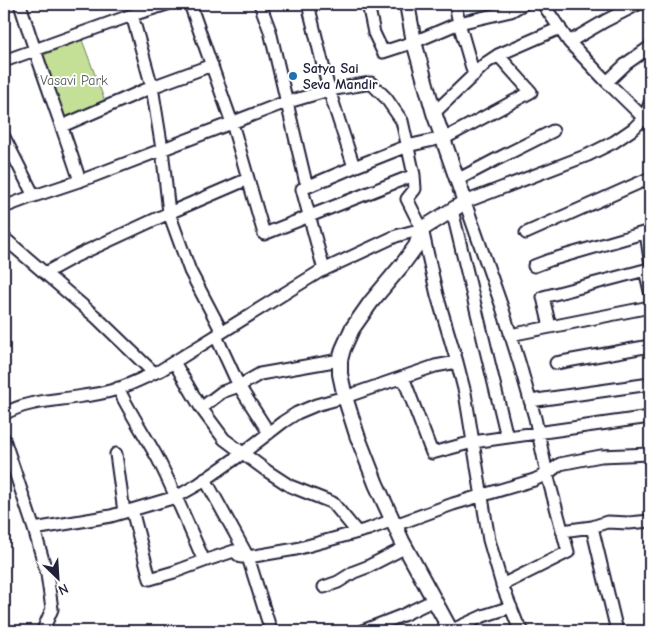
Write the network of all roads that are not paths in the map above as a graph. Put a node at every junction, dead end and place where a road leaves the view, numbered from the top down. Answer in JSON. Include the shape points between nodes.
{"nodes":[{"id":1,"x":20,"y":4,"type":"edge"},
{"id":2,"x":167,"y":4,"type":"edge"},
{"id":3,"x":190,"y":4,"type":"edge"},
{"id":4,"x":260,"y":4,"type":"edge"},
{"id":5,"x":308,"y":4,"type":"edge"},
{"id":6,"x":368,"y":4,"type":"edge"},
{"id":7,"x":408,"y":4,"type":"edge"},
{"id":8,"x":455,"y":4,"type":"edge"},
{"id":9,"x":523,"y":4,"type":"edge"},
{"id":10,"x":638,"y":4,"type":"edge"},
{"id":11,"x":545,"y":5,"type":"edge"},
{"id":12,"x":132,"y":15,"type":"junction"},
{"id":13,"x":459,"y":23,"type":"junction"},
{"id":14,"x":560,"y":28,"type":"junction"},
{"id":15,"x":414,"y":42,"type":"junction"},
{"id":16,"x":569,"y":42,"type":"junction"},
{"id":17,"x":650,"y":47,"type":"edge"},
{"id":18,"x":34,"y":50,"type":"junction"},
{"id":19,"x":498,"y":55,"type":"junction"},
{"id":20,"x":4,"y":61,"type":"edge"},
{"id":21,"x":212,"y":65,"type":"junction"},
{"id":22,"x":474,"y":75,"type":"junction"},
{"id":23,"x":607,"y":82,"type":"junction"},
{"id":24,"x":152,"y":87,"type":"junction"},
{"id":25,"x":329,"y":90,"type":"junction"},
{"id":26,"x":286,"y":103,"type":"junction"},
{"id":27,"x":650,"y":103,"type":"edge"},
{"id":28,"x":434,"y":113,"type":"junction"},
{"id":29,"x":648,"y":120,"type":"edge"},
{"id":30,"x":232,"y":123,"type":"junction"},
{"id":31,"x":62,"y":126,"type":"junction"},
{"id":32,"x":553,"y":131,"type":"dead end"},
{"id":33,"x":4,"y":137,"type":"edge"},
{"id":34,"x":443,"y":138,"type":"junction"},
{"id":35,"x":407,"y":146,"type":"junction"},
{"id":36,"x":162,"y":149,"type":"junction"},
{"id":37,"x":354,"y":167,"type":"junction"},
{"id":38,"x":414,"y":175,"type":"junction"},
{"id":39,"x":650,"y":178,"type":"edge"},
{"id":40,"x":248,"y":179,"type":"junction"},
{"id":41,"x":457,"y":180,"type":"junction"},
{"id":42,"x":80,"y":181,"type":"junction"},
{"id":43,"x":309,"y":186,"type":"junction"},
{"id":44,"x":34,"y":196,"type":"junction"},
{"id":45,"x":465,"y":202,"type":"junction"},
{"id":46,"x":4,"y":207,"type":"edge"},
{"id":47,"x":452,"y":210,"type":"junction"},
{"id":48,"x":169,"y":213,"type":"junction"},
{"id":49,"x":309,"y":217,"type":"junction"},
{"id":50,"x":422,"y":229,"type":"junction"},
{"id":51,"x":648,"y":232,"type":"edge"},
{"id":52,"x":526,"y":233,"type":"dead end"},
{"id":53,"x":4,"y":238,"type":"edge"},
{"id":54,"x":534,"y":266,"type":"dead end"},
{"id":55,"x":649,"y":266,"type":"edge"},
{"id":56,"x":324,"y":270,"type":"junction"},
{"id":57,"x":45,"y":273,"type":"junction"},
{"id":58,"x":650,"y":291,"type":"edge"},
{"id":59,"x":650,"y":307,"type":"edge"},
{"id":60,"x":550,"y":327,"type":"junction"},
{"id":61,"x":219,"y":334,"type":"junction"},
{"id":62,"x":510,"y":334,"type":"junction"},
{"id":63,"x":650,"y":346,"type":"edge"},
{"id":64,"x":340,"y":360,"type":"junction"},
{"id":65,"x":174,"y":362,"type":"junction"},
{"id":66,"x":458,"y":362,"type":"junction"},
{"id":67,"x":556,"y":363,"type":"dead end"},
{"id":68,"x":154,"y":373,"type":"junction"},
{"id":69,"x":403,"y":377,"type":"junction"},
{"id":70,"x":650,"y":384,"type":"edge"},
{"id":71,"x":239,"y":386,"type":"junction"},
{"id":72,"x":118,"y":388,"type":"junction"},
{"id":73,"x":345,"y":397,"type":"junction"},
{"id":74,"x":530,"y":402,"type":"junction"},
{"id":75,"x":200,"y":408,"type":"junction"},
{"id":76,"x":4,"y":414,"type":"edge"},
{"id":77,"x":650,"y":417,"type":"edge"},
{"id":78,"x":269,"y":433,"type":"junction"},
{"id":79,"x":538,"y":433,"type":"junction"},
{"id":80,"x":507,"y":437,"type":"junction"},
{"id":81,"x":4,"y":439,"type":"edge"},
{"id":82,"x":473,"y":442,"type":"junction"},
{"id":83,"x":243,"y":453,"type":"junction"},
{"id":84,"x":116,"y":454,"type":"dead end"},
{"id":85,"x":650,"y":454,"type":"edge"},
{"id":86,"x":547,"y":474,"type":"junction"},
{"id":87,"x":205,"y":479,"type":"junction"},
{"id":88,"x":482,"y":496,"type":"junction"},
{"id":89,"x":176,"y":497,"type":"junction"},
{"id":90,"x":128,"y":511,"type":"junction"},
{"id":91,"x":650,"y":522,"type":"edge"},
{"id":92,"x":394,"y":523,"type":"junction"},
{"id":93,"x":592,"y":526,"type":"junction"},
{"id":94,"x":34,"y":529,"type":"junction"},
{"id":95,"x":562,"y":531,"type":"junction"},
{"id":96,"x":357,"y":532,"type":"junction"},
{"id":97,"x":406,"y":547,"type":"junction"},
{"id":98,"x":248,"y":557,"type":"junction"},
{"id":99,"x":204,"y":561,"type":"junction"},
{"id":100,"x":502,"y":585,"type":"junction"},
{"id":101,"x":324,"y":587,"type":"dead end"},
{"id":102,"x":434,"y":600,"type":"junction"},
{"id":103,"x":511,"y":607,"type":"junction"},
{"id":104,"x":379,"y":628,"type":"edge"},
{"id":105,"x":43,"y":630,"type":"dead end"},
{"id":106,"x":271,"y":631,"type":"edge"},
{"id":107,"x":362,"y":631,"type":"edge"},
{"id":108,"x":451,"y":631,"type":"edge"},
{"id":109,"x":523,"y":631,"type":"edge"},
{"id":110,"x":617,"y":631,"type":"edge"}],
"edges":[{"from":1,"to":18,"type":"street"},
{"from":2,"to":12,"type":"street"},
{"from":3,"to":21,"type":"street"},
{"from":4,"to":26,"type":"street","via":[[270,31]]},
{"from":5,"to":25,"type":"street"},
{"from":6,"to":15,"type":"street","via":[[374,33],[383,52]]},
{"from":7,"to":15,"type":"main road"},
{"from":8,"to":13,"type":"street"},
{"from":9,"to":13,"type":"street","via":[[511,11]]},
{"from":10,"to":16,"type":"street"},
{"from":11,"to":14,"type":"street"},
{"from":12,"to":18,"type":"street"},
{"from":12,"to":24,"type":"street"},
{"from":13,"to":15,"type":"street"},
{"from":13,"to":22,"type":"street"},
{"from":14,"to":16,"type":"street"},
{"from":14,"to":19,"type":"street"},
{"from":15,"to":28,"type":"main road"},
{"from":16,"to":23,"type":"street"},
{"from":17,"to":23,"type":"street"},
{"from":18,"to":20,"type":"street"},
{"from":18,"to":31,"type":"street"},
{"from":19,"to":22,"type":"street"},
{"from":19,"to":34,"type":"street","via":[[531,92]]},
{"from":21,"to":24,"type":"street"},
{"from":21,"to":30,"type":"street"},
{"from":22,"to":28,"type":"street"},
{"from":23,"to":29,"type":"street"},
{"from":24,"to":31,"type":"street"},
{"from":24,"to":36,"type":"street"},
{"from":25,"to":26,"type":"street"},
{"from":25,"to":35,"type":"street","via":[[371,82],[402,121]]},
{"from":25,"to":37,"type":"street"},
{"from":26,"to":30,"type":"street"},
{"from":26,"to":43,"type":"street"},
{"from":27,"to":29,"type":"street"},
{"from":28,"to":34,"type":"main road"},
{"from":29,"to":45,"type":"street","via":[[588,155]]},
{"from":30,"to":36,"type":"street"},
{"from":30,"to":40,"type":"street"},
{"from":31,"to":42,"type":"street"},
{"from":32,"to":41,"type":"street"},
{"from":33,"to":44,"type":"street"},
{"from":34,"to":35,"type":"street"},
{"from":34,"to":41,"type":"main road"},
{"from":35,"to":37,"type":"street"},
{"from":35,"to":38,"type":"street"},
{"from":36,"to":42,"type":"street"},
{"from":36,"to":48,"type":"street"},
{"from":37,"to":43,"type":"street"},
{"from":38,"to":49,"type":"street"},
{"from":38,"to":50,"type":"street","via":[[415,189],[407,199]]},
{"from":39,"to":52,"type":"street"},
{"from":40,"to":48,"type":"street"},
{"from":40,"to":49,"type":"street","via":[[264,234]]},
{"from":41,"to":45,"type":"main road"},
{"from":42,"to":44,"type":"street"},
{"from":43,"to":49,"type":"street","via":[[302,189]]},
{"from":44,"to":46,"type":"street"},
{"from":45,"to":47,"type":"main road"},
{"from":45,"to":62,"type":"street"},
{"from":47,"to":50,"type":"main road"},
{"from":47,"to":80,"type":"street"},
{"from":48,"to":57,"type":"street"},
{"from":48,"to":61,"type":"street","via":[[190,271]]},
{"from":49,"to":56,"type":"street"},
{"from":50,"to":56,"type":"street","via":[[396,236]]},
{"from":50,"to":64,"type":"main road","via":[[416,246],[352,329]]},
{"from":50,"to":66,"type":"street","via":[[437,295]]},
{"from":51,"to":54,"type":"street"},
{"from":51,"to":55,"type":"street"},
{"from":53,"to":57,"type":"street"},
{"from":55,"to":58,"type":"street"},
{"from":55,"to":60,"type":"street","via":[[543,297]]},
{"from":56,"to":61,"type":"street"},
{"from":57,"to":68,"type":"street"},
{"from":59,"to":60,"type":"street"},
{"from":60,"to":62,"type":"street"},
{"from":61,"to":65,"type":"street"},
{"from":61,"to":71,"type":"street"},
{"from":62,"to":74,"type":"street"},
{"from":63,"to":67,"type":"street"},
{"from":64,"to":71,"type":"street","via":[[260,374]]},
{"from":64,"to":73,"type":"main road"},
{"from":65,"to":68,"type":"street"},
{"from":65,"to":75,"type":"street"},
{"from":66,"to":69,"type":"street"},
{"from":66,"to":82,"type":"street"},
{"from":68,"to":72,"type":"street"},
{"from":69,"to":73,"type":"street"},
{"from":69,"to":82,"type":"street","via":[[432,453]]},
{"from":70,"to":74,"type":"street"},
{"from":71,"to":75,"type":"street","via":[[222,392]]},
{"from":71,"to":78,"type":"street"},
{"from":72,"to":76,"type":"street","via":[[31,404]]},
{"from":72,"to":89,"type":"street"},
{"from":73,"to":78,"type":"street","via":[[297,413]]},
{"from":73,"to":92,"type":"main road","via":[[357,436]]},
{"from":74,"to":79,"type":"street"},
{"from":75,"to":83,"type":"street","via":[[224,439]]},
{"from":77,"to":79,"type":"street"},
{"from":78,"to":83,"type":"street"},
{"from":79,"to":80,"type":"street"},
{"from":79,"to":86,"type":"street"},
{"from":80,"to":82,"type":"street"},
{"from":81,"to":94,"type":"street"},
{"from":82,"to":88,"type":"street"},
{"from":83,"to":87,"type":"street"},
{"from":83,"to":96,"type":"street","via":[[290,486],[333,503]]},
{"from":84,"to":90,"type":"street"},
{"from":85,"to":86,"type":"street","via":[[580,460],[560,464]]},
{"from":86,"to":88,"type":"street"},
{"from":86,"to":95,"type":"street"},
{"from":87,"to":89,"type":"street"},
{"from":87,"to":98,"type":"street"},
{"from":88,"to":92,"type":"street"},
{"from":88,"to":100,"type":"street","via":[[489,540]]},
{"from":89,"to":90,"type":"street"},
{"from":89,"to":99,"type":"street"},
{"from":90,"to":94,"type":"street"},
{"from":90,"to":99,"type":"street","via":[[150,579]]},
{"from":91,"to":93,"type":"street","via":[[607,522]]},
{"from":92,"to":96,"type":"street"},
{"from":92,"to":97,"type":"main road"},
{"from":93,"to":95,"type":"street"},
{"from":93,"to":110,"type":"street"},
{"from":94,"to":105,"type":"street","via":[[47,574],[52,608]]},
{"from":95,"to":100,"type":"street","via":[[568,552]]},
{"from":96,"to":98,"type":"street","via":[[296,549]]},
{"from":97,"to":101,"type":"street"},
{"from":97,"to":102,"type":"main road"},
{"from":98,"to":99,"type":"street","via":[[241,557],[234,551]]},
{"from":98,"to":106,"type":"street"},
{"from":100,"to":103,"type":"street"},
{"from":102,"to":104,"type":"street"},
{"from":102,"to":108,"type":"main road"},
{"from":103,"to":108,"type":"street"},
{"from":103,"to":109,"type":"street"},
{"from":104,"to":107,"type":"street"}]}
